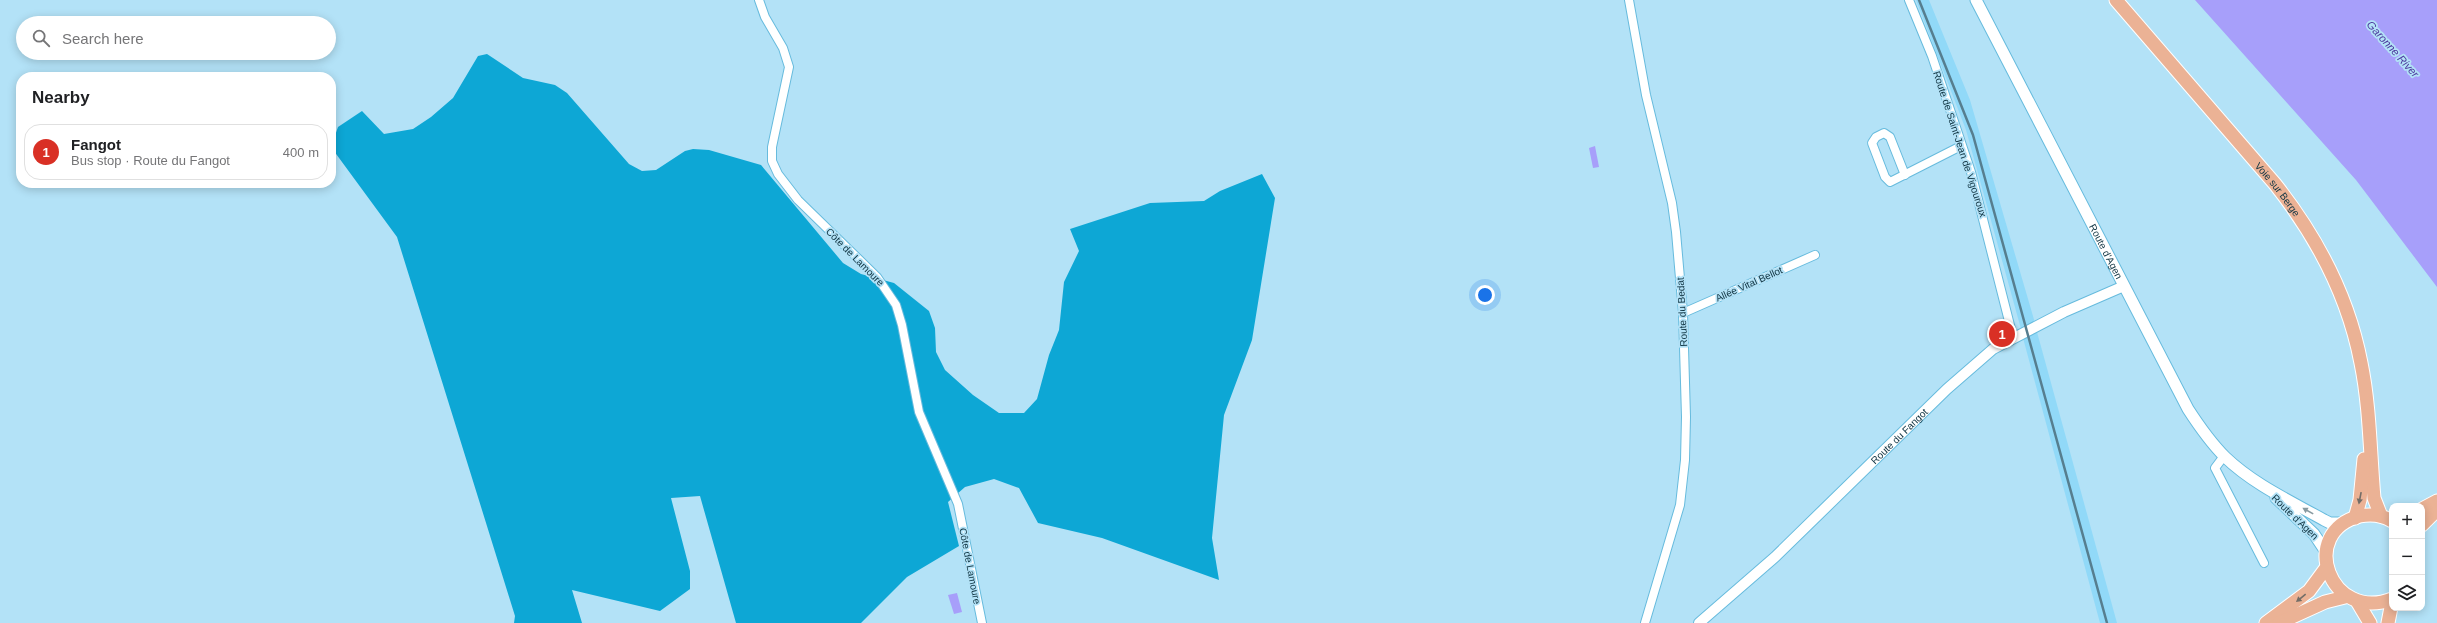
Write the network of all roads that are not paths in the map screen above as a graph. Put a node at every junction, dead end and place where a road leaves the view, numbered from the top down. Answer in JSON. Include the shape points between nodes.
{"nodes":[{"id":1,"x":759,"y":0,"type":"edge"},
{"id":2,"x":1629,"y":0,"type":"edge"},
{"id":3,"x":1909,"y":0,"type":"edge"},
{"id":4,"x":1976,"y":0,"type":"edge"},
{"id":5,"x":2116,"y":0,"type":"edge"},
{"id":6,"x":1961,"y":146,"type":"junction"},
{"id":7,"x":1905,"y":175,"type":"junction"},
{"id":8,"x":1815,"y":255,"type":"dead end"},
{"id":9,"x":2124,"y":286,"type":"junction"},
{"id":10,"x":1683,"y":313,"type":"junction"},
{"id":11,"x":2013,"y":337,"type":"junction"},
{"id":12,"x":2367,"y":417,"type":"junction"},
{"id":13,"x":2224,"y":456,"type":"junction"},
{"id":14,"x":2261,"y":484,"type":"junction"},
{"id":15,"x":2437,"y":501,"type":"edge"},
{"id":16,"x":2425,"y":508,"type":"edge"},
{"id":17,"x":2437,"y":510,"type":"edge"},
{"id":18,"x":2386,"y":518,"type":"edge"},
{"id":19,"x":2350,"y":520,"type":"junction"},
{"id":20,"x":2425,"y":522,"type":"edge"},
{"id":21,"x":2326,"y":552,"type":"junction"},
{"id":22,"x":2264,"y":563,"type":"dead end"},
{"id":23,"x":2326,"y":568,"type":"junction"},
{"id":24,"x":2345,"y":597,"type":"junction"},
{"id":25,"x":2389,"y":602,"type":"edge"},
{"id":26,"x":2358,"y":603,"type":"junction"},
{"id":27,"x":2390,"y":611,"type":"edge"},
{"id":28,"x":982,"y":623,"type":"edge"},
{"id":29,"x":1645,"y":623,"type":"edge"},
{"id":30,"x":1699,"y":623,"type":"edge"},
{"id":31,"x":2266,"y":623,"type":"edge"},
{"id":32,"x":2279,"y":623,"type":"edge"},
{"id":33,"x":2370,"y":623,"type":"edge"},
{"id":34,"x":2388,"y":623,"type":"edge"}],
"edges":[{"from":1,"to":28,"type":"street","name":"Côte de Lamoure","via":[[765,17],[784,48],[789,67],[772,147],[772,162],[798,200],[877,277],[896,305],[904,330],[919,412],[958,504]]},
{"from":2,"to":10,"type":"street","name":"Route du Bedat","via":[[1646,96],[1672,204]]},
{"from":3,"to":6,"type":"street","name":"Route de Saint-Jean de Vigouroux","via":[[1932,56]]},
{"from":4,"to":9,"type":"main road","name":"Route d'Agen"},
{"from":5,"to":12,"type":"main road","name":"Voie sur Berge","via":[[2275,184],[2309,230],[2329,266],[2352,326],[2361,363]]},
{"from":6,"to":7,"type":"street"},
{"from":6,"to":11,"type":"street","name":"Route de Saint-Jean de Vigouroux","via":[[1979,199]]},
{"from":7,"to":7,"type":"street","via":[[1892,181],[1887,180],[1872,142],[1876,137],[1884,133],[1890,137]]},
{"from":8,"to":10,"type":"street","name":"Allée Vital Bellot"},
{"from":9,"to":11,"type":"street","name":"Route du Fangot"},
{"from":9,"to":13,"type":"main road","name":"Route d'Agen","via":[[2188,409]]},
{"from":10,"to":29,"type":"street","name":"Route du Bedat","via":[[1686,417],[1680,504]]},
{"from":11,"to":30,"type":"street","name":"Route du Fangot","via":[[1993,348],[1947,389],[1775,557]]},
{"from":12,"to":18,"type":"main road","via":[[2374,498]]},
{"from":12,"to":19,"type":"main road","one_way":true,"via":[[2362,488]]},
{"from":13,"to":14,"type":"main road","name":"Route d'Agen"},
{"from":13,"to":22,"type":"street","via":[[2215,468]]},
{"from":19,"to":14,"type":"main road","name":"Route d'Agen","one_way":true,"via":[[2330,523]]},
{"from":14,"to":21,"type":"main road","name":"Route d'Agen","via":[[2314,534]]},
{"from":15,"to":16,"type":"main road"},
{"from":17,"to":20,"type":"main road"},
{"from":18,"to":19,"type":"main road"},
{"from":19,"to":21,"type":"main road","via":[[2332,536]]},
{"from":21,"to":23,"type":"main road"},
{"from":23,"to":24,"type":"main road","via":[[2333,585]]},
{"from":23,"to":31,"type":"main road","one_way":true,"via":[[2309,591]]},
{"from":24,"to":26,"type":"main road"},
{"from":24,"to":32,"type":"main road","via":[[2325,602]]},
{"from":25,"to":26,"type":"main road","via":[[2372,605]]},
{"from":26,"to":33,"type":"main road"},
{"from":27,"to":34,"type":"main road"}]}
